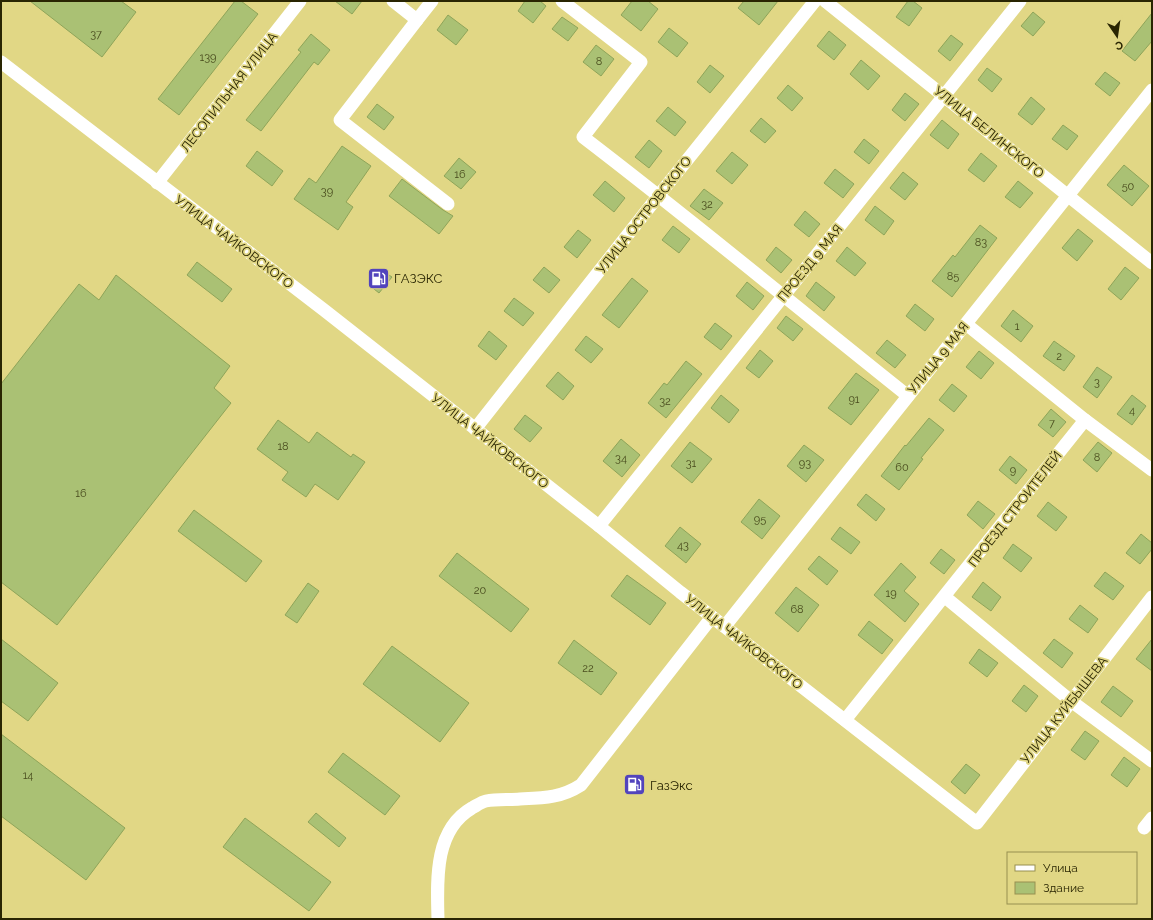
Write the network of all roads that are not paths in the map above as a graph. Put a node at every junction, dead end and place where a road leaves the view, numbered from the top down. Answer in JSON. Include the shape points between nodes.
{"nodes":[{"id":1,"x":300,"y":1,"type":"edge"},
{"id":2,"x":393,"y":1,"type":"edge"},
{"id":3,"x":432,"y":1,"type":"edge"},
{"id":4,"x":562,"y":1,"type":"edge"},
{"id":5,"x":815,"y":1,"type":"edge"},
{"id":6,"x":826,"y":1,"type":"edge"},
{"id":7,"x":1020,"y":1,"type":"edge"},
{"id":8,"x":417,"y":20,"type":"junction"},
{"id":9,"x":1,"y":62,"type":"edge"},
{"id":10,"x":1152,"y":90,"type":"edge"},
{"id":11,"x":944,"y":96,"type":"junction"},
{"id":12,"x":157,"y":183,"type":"junction"},
{"id":13,"x":659,"y":195,"type":"junction"},
{"id":14,"x":1068,"y":196,"type":"junction"},
{"id":15,"x":448,"y":204,"type":"dead end"},
{"id":16,"x":1152,"y":263,"type":"edge"},
{"id":17,"x":783,"y":296,"type":"junction"},
{"id":18,"x":966,"y":324,"type":"junction"},
{"id":19,"x":908,"y":396,"type":"junction"},
{"id":20,"x":1085,"y":420,"type":"junction"},
{"id":21,"x":474,"y":429,"type":"junction"},
{"id":22,"x":1152,"y":470,"type":"edge"},
{"id":23,"x":599,"y":526,"type":"junction"},
{"id":24,"x":945,"y":597,"type":"junction"},
{"id":25,"x":1152,"y":598,"type":"edge"},
{"id":26,"x":712,"y":617,"type":"junction"},
{"id":27,"x":725,"y":626,"type":"junction"},
{"id":28,"x":1071,"y":701,"type":"junction"},
{"id":29,"x":846,"y":720,"type":"junction"},
{"id":30,"x":1152,"y":761,"type":"edge"},
{"id":31,"x":1152,"y":818,"type":"edge"},
{"id":32,"x":977,"y":823,"type":"joint"},
{"id":33,"x":1144,"y":828,"type":"dead end"},
{"id":34,"x":438,"y":919,"type":"edge"}],
"edges":[{"from":1,"to":12,"type":"street","name":"ЛЕСОПИЛЬНАЯ УЛИЦА"},
{"from":2,"to":8,"type":"street"},
{"from":3,"to":8,"type":"street"},
{"from":4,"to":13,"type":"street","via":[[641,62],[584,137]]},
{"from":5,"to":13,"type":"street","name":"УЛИЦА ОСТРОВСКОГО"},
{"from":6,"to":11,"type":"street","name":"УЛИЦА БЕЛИНСКОГО"},
{"from":7,"to":11,"type":"street","name":"ПРОЕЗД 9 МАЯ"},
{"from":8,"to":15,"type":"street","via":[[340,120]]},
{"from":9,"to":12,"type":"street","name":"УЛИЦА ЧАЙКОВСКОГО"},
{"from":10,"to":14,"type":"street","name":"УЛИЦА 9 МАЯ"},
{"from":11,"to":14,"type":"street","name":"УЛИЦА БЕЛИНСКОГО"},
{"from":11,"to":17,"type":"street","name":"ПРОЕЗД 9 МАЯ"},
{"from":12,"to":21,"type":"street","name":"УЛИЦА ЧАЙКОВСКОГО","via":[[324,310]]},
{"from":13,"to":17,"type":"street"},
{"from":13,"to":21,"type":"street","name":"УЛИЦА ОСТРОВСКОГО"},
{"from":14,"to":16,"type":"street","name":"УЛИЦА БЕЛИНСКОГО"},
{"from":14,"to":18,"type":"street","name":"УЛИЦА 9 МАЯ"},
{"from":17,"to":19,"type":"street"},
{"from":17,"to":23,"type":"street","name":"ПРОЕЗД 9 МАЯ"},
{"from":18,"to":19,"type":"street","name":"УЛИЦА 9 МАЯ"},
{"from":18,"to":20,"type":"street"},
{"from":19,"to":27,"type":"street","name":"УЛИЦА 9 МАЯ"},
{"from":20,"to":22,"type":"street"},
{"from":20,"to":24,"type":"street","name":"ПРОЕЗД СТРОИТЕЛЕЙ"},
{"from":21,"to":23,"type":"street","name":"УЛИЦА ЧАЙКОВСКОГО"},
{"from":23,"to":26,"type":"street","name":"УЛИЦА ЧАЙКОВСКОГО"},
{"from":24,"to":28,"type":"street"},
{"from":24,"to":29,"type":"street","name":"ПРОЕЗД СТРОИТЕЛЕЙ"},
{"from":25,"to":28,"type":"street","name":"УЛИЦА КУЙБЫШЕВА"},
{"from":26,"to":27,"type":"street","name":"УЛИЦА ЧАЙКОВСКОГО"},
{"from":26,"to":34,"type":"street","via":[[581,785],[555,797],[484,801],[454,823],[447,835],[437,872]]},
{"from":27,"to":29,"type":"street","name":"УЛИЦА ЧАЙКОВСКОГО"},
{"from":28,"to":30,"type":"street"},
{"from":28,"to":32,"type":"street","name":"УЛИЦА КУЙБЫШЕВА"},
{"from":29,"to":32,"type":"street","name":"УЛИЦА ЧАЙКОВСКОГО"},
{"from":31,"to":33,"type":"street"}]}
